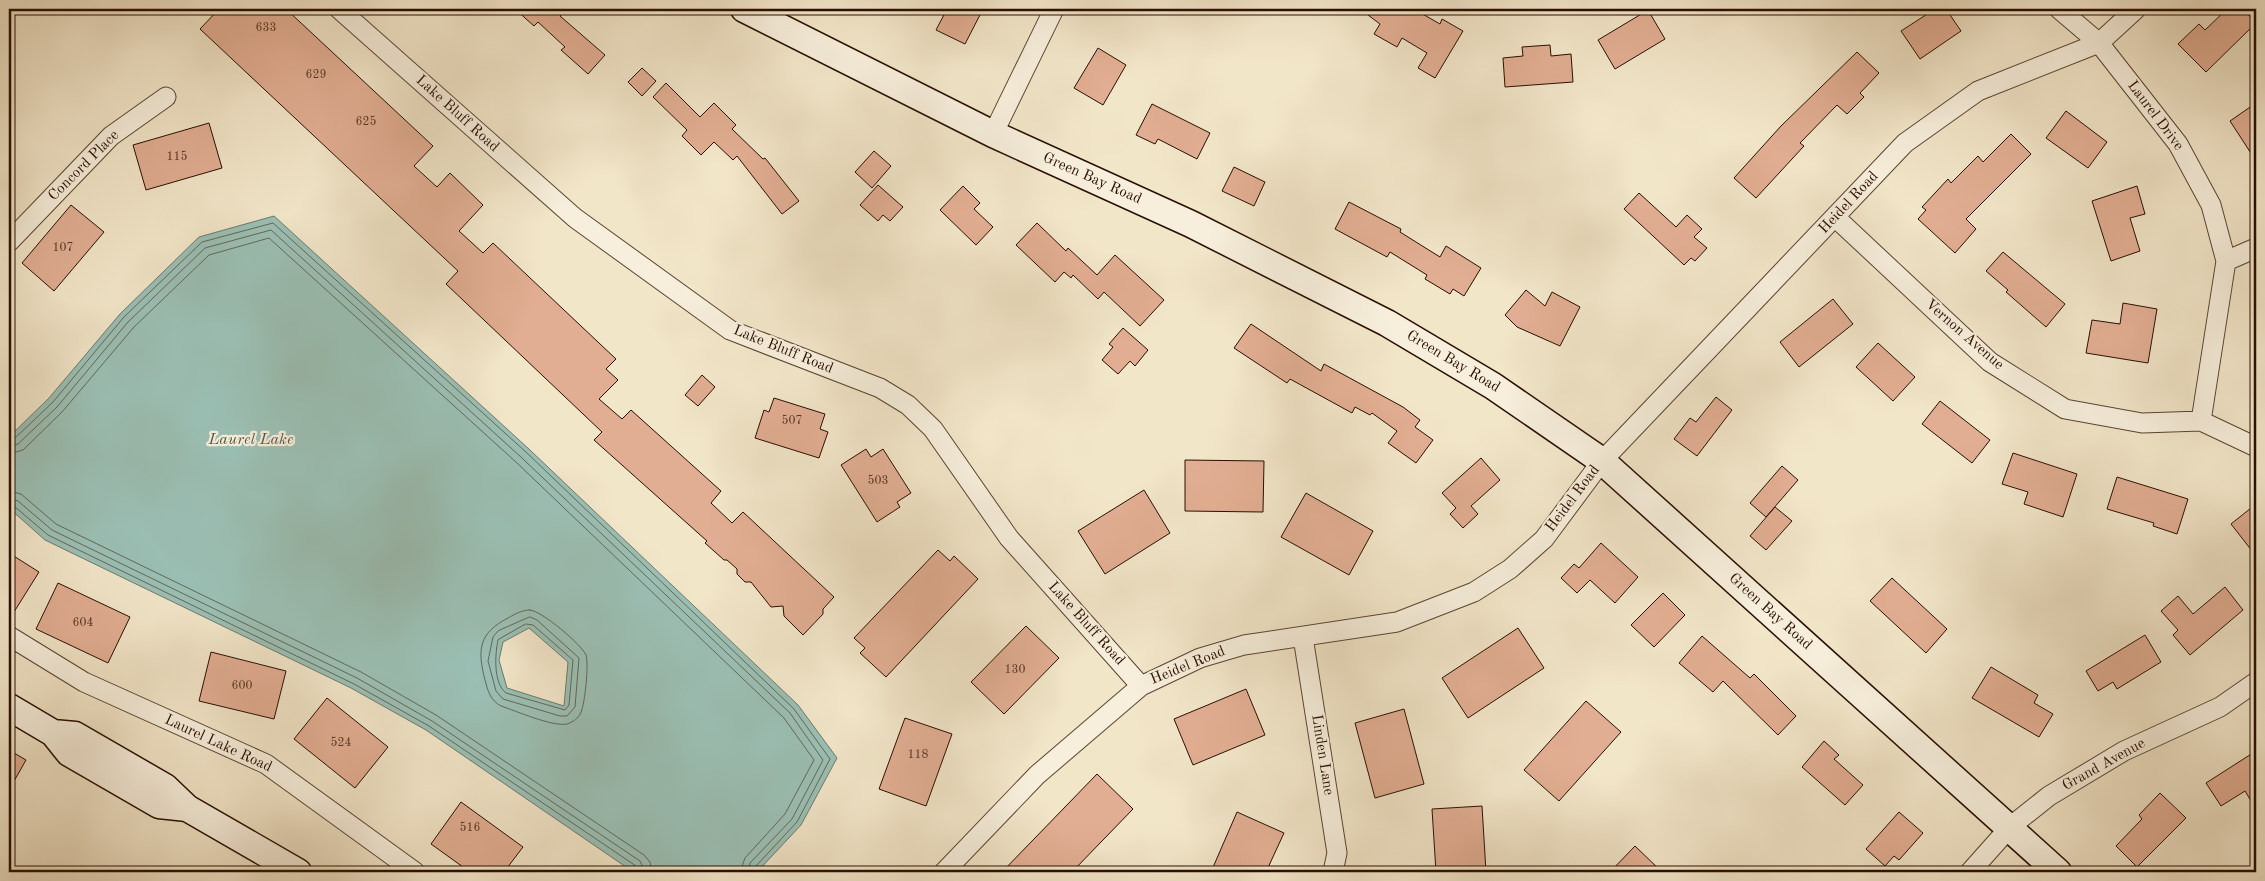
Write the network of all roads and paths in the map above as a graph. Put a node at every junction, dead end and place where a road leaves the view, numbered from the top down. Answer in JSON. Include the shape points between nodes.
{"nodes":[{"id":1,"x":339,"y":9,"type":"edge"},
{"id":2,"x":744,"y":9,"type":"edge"},
{"id":3,"x":1054,"y":9,"type":"edge"},
{"id":4,"x":2059,"y":9,"type":"edge"},
{"id":5,"x":2136,"y":9,"type":"edge"},
{"id":6,"x":2099,"y":43,"type":"junction"},
{"id":7,"x":166,"y":97,"type":"dead end"},
{"id":8,"x":993,"y":134,"type":"junction"},
{"id":9,"x":1836,"y":218,"type":"junction"},
{"id":10,"x":9,"y":242,"type":"edge"},
{"id":11,"x":2256,"y":248,"type":"edge"},
{"id":12,"x":2226,"y":261,"type":"junction"},
{"id":13,"x":2201,"y":421,"type":"junction"},
{"id":14,"x":2256,"y":447,"type":"edge"},
{"id":15,"x":1602,"y":461,"type":"junction"},
{"id":16,"x":9,"y":636,"type":"edge"},
{"id":17,"x":1303,"y":637,"type":"junction"},
{"id":18,"x":2256,"y":682,"type":"edge"},
{"id":19,"x":1141,"y":686,"type":"junction"},
{"id":20,"x":9,"y":707,"type":"edge"},
{"id":21,"x":2010,"y":827,"type":"junction"},
{"id":22,"x":298,"y":872,"type":"edge"},
{"id":23,"x":415,"y":872,"type":"edge"},
{"id":24,"x":944,"y":872,"type":"edge"},
{"id":25,"x":1333,"y":872,"type":"edge"},
{"id":26,"x":1970,"y":872,"type":"edge"},
{"id":27,"x":2058,"y":872,"type":"edge"}],
"edges":[{"from":1,"to":19,"type":"street","name":"Lake Bluff Road","via":[[574,218],[730,330],[880,388],[908,405],[932,430],[1009,538]]},
{"from":2,"to":8,"type":"street","name":"Green Bay Road"},
{"from":3,"to":8,"type":"street"},
{"from":4,"to":6,"type":"street","name":"Laurel Drive"},
{"from":5,"to":6,"type":"street","name":"Heidel Road"},
{"from":6,"to":9,"type":"street","name":"Heidel Road","via":[[1978,90],[1905,143]]},
{"from":6,"to":12,"type":"street","name":"Laurel Drive","via":[[2178,144],[2211,205]]},
{"from":7,"to":10,"type":"street","name":"Concord Place","via":[[111,136]]},
{"from":8,"to":15,"type":"street","name":"Green Bay Road","via":[[1192,224],[1387,323],[1493,386]]},
{"from":9,"to":13,"type":"street","name":"Vernon Avenue","via":[[1990,362],[2065,409],[2142,423]]},
{"from":9,"to":15,"type":"street","name":"Heidel Road"},
{"from":11,"to":12,"type":"street"},
{"from":12,"to":13,"type":"street","name":"Laurel Drive"},
{"from":13,"to":14,"type":"street","name":"Vernon Avenue"},
{"from":15,"to":17,"type":"street","name":"Heidel Road","via":[[1544,538],[1510,569],[1474,592],[1397,622]]},
{"from":15,"to":21,"type":"street","name":"Green Bay Road"},
{"from":16,"to":23,"type":"street","name":"Laurel Lake Road","via":[[84,682],[266,764]]},
{"from":17,"to":19,"type":"street","name":"Heidel Road","via":[[1244,645],[1200,658]]},
{"from":17,"to":25,"type":"street","name":"Linden Lane","via":[[1337,853]]},
{"from":18,"to":21,"type":"street","name":"Grand Avenue","via":[[2220,707],[2090,770],[2049,796]]},
{"from":19,"to":24,"type":"street","name":"Heidel Road","via":[[1037,775]]},
{"from":20,"to":22,"type":"street","via":[[53,733],[75,735],[166,787],[187,808]]},
{"from":21,"to":26,"type":"street","name":"Grand Avenue"},
{"from":21,"to":27,"type":"street","name":"Green Bay Road"}]}
